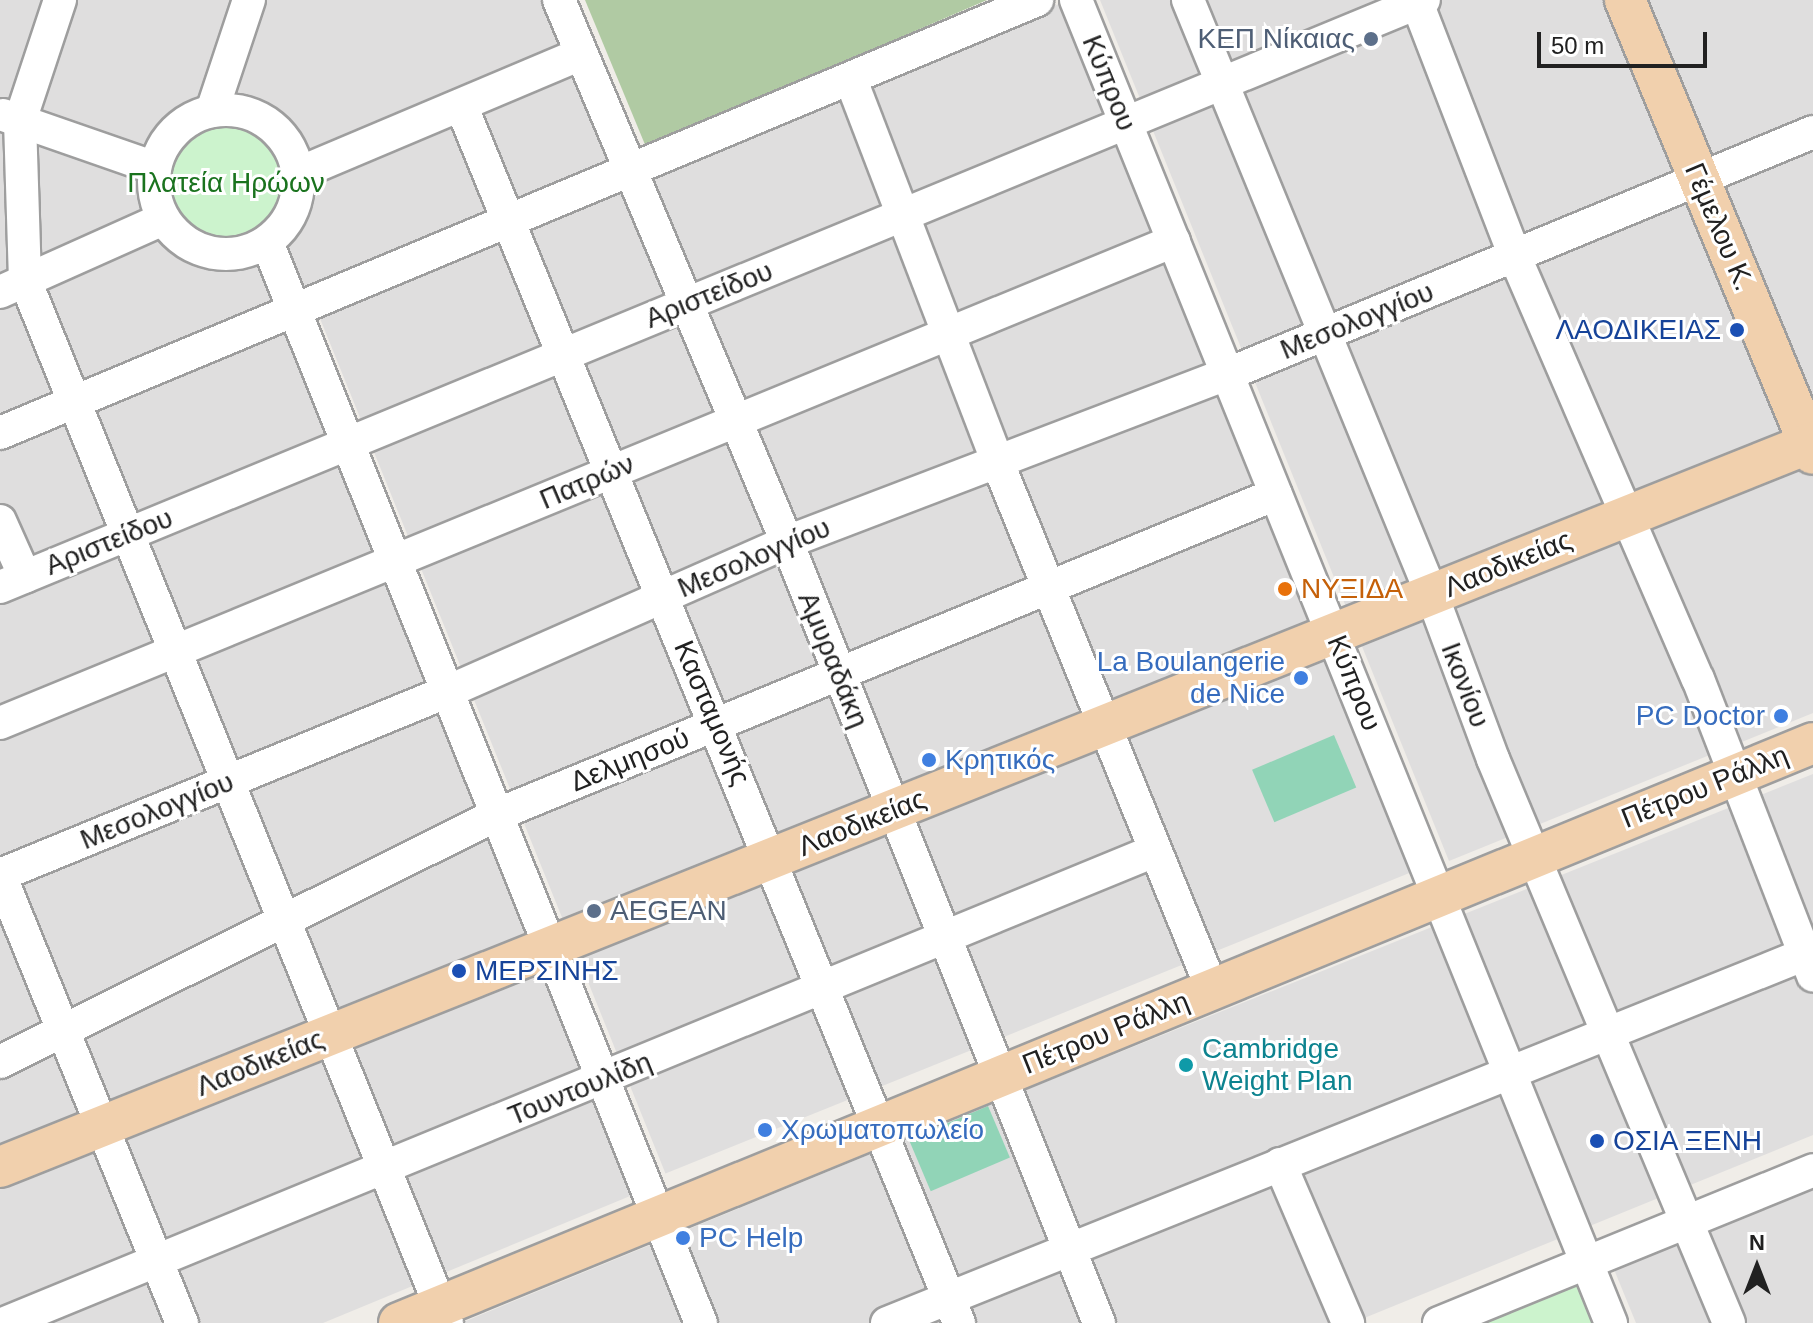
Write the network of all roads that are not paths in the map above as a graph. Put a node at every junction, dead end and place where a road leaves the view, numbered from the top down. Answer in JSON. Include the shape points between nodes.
{"nodes":[{"id":1,"x":60,"y":0,"type":"edge"},
{"id":2,"x":249,"y":0,"type":"edge"},
{"id":3,"x":559,"y":0,"type":"edge"},
{"id":4,"x":1037,"y":0,"type":"edge"},
{"id":5,"x":1076,"y":0,"type":"edge"},
{"id":6,"x":1188,"y":0,"type":"edge"},
{"id":7,"x":1625,"y":0,"type":"edge"},
{"id":8,"x":1419,"y":1,"type":"edge"},
{"id":9,"x":581,"y":54,"type":"junction"},
{"id":10,"x":851,"y":80,"type":"junction"},
{"id":11,"x":1221,"y":84,"type":"junction"},
{"id":12,"x":461,"y":105,"type":"junction"},
{"id":13,"x":212,"y":111,"type":"junction"},
{"id":14,"x":10,"y":118,"type":"edge"},
{"id":15,"x":1126,"y":123,"type":"junction"},
{"id":16,"x":1813,"y":132,"type":"edge"},
{"id":17,"x":155,"y":168,"type":"junction"},
{"id":18,"x":299,"y":173,"type":"junction"},
{"id":19,"x":631,"y":173,"type":"junction"},
{"id":20,"x":1700,"y":179,"type":"junction"},
{"id":21,"x":904,"y":215,"type":"junction"},
{"id":22,"x":163,"y":219,"type":"junction"},
{"id":23,"x":508,"y":221,"type":"junction"},
{"id":24,"x":1174,"y":241,"type":"junction"},
{"id":25,"x":267,"y":242,"type":"junction"},
{"id":26,"x":1515,"y":257,"type":"junction"},
{"id":27,"x":13,"y":286,"type":"edge"},
{"id":28,"x":686,"y":305,"type":"junction"},
{"id":29,"x":293,"y":311,"type":"junction"},
{"id":30,"x":949,"y":333,"type":"junction"},
{"id":31,"x":1323,"y":335,"type":"junction"},
{"id":32,"x":563,"y":355,"type":"junction"},
{"id":33,"x":1228,"y":374,"type":"junction"},
{"id":34,"x":74,"y":402,"type":"junction"},
{"id":35,"x":734,"y":420,"type":"junction"},
{"id":36,"x":0,"y":433,"type":"edge"},
{"id":37,"x":347,"y":444,"type":"junction"},
{"id":38,"x":1812,"y":447,"type":"edge"},
{"id":39,"x":997,"y":461,"type":"junction"},
{"id":40,"x":612,"y":472,"type":"junction"},
{"id":41,"x":1276,"y":494,"type":"junction"},
{"id":42,"x":1630,"y":516,"type":"junction"},
{"id":43,"x":0,"y":521,"type":"edge"},
{"id":44,"x":128,"y":534,"type":"junction"},
{"id":45,"x":787,"y":542,"type":"junction"},
{"id":46,"x":394,"y":562,"type":"junction"},
{"id":47,"x":12,"y":582,"type":"edge"},
{"id":48,"x":1051,"y":587,"type":"junction"},
{"id":49,"x":1432,"y":595,"type":"junction"},
{"id":50,"x":664,"y":596,"type":"junction"},
{"id":51,"x":1334,"y":634,"type":"junction"},
{"id":52,"x":175,"y":650,"type":"junction"},
{"id":53,"x":838,"y":674,"type":"junction"},
{"id":54,"x":447,"y":692,"type":"junction"},
{"id":55,"x":0,"y":723,"type":"edge"},
{"id":56,"x":717,"y":724,"type":"junction"},
{"id":57,"x":1106,"y":725,"type":"junction"},
{"id":58,"x":1813,"y":743,"type":"edge"},
{"id":59,"x":1735,"y":775,"type":"junction"},
{"id":60,"x":228,"y":782,"type":"junction"},
{"id":61,"x":894,"y":810,"type":"junction"},
{"id":62,"x":496,"y":815,"type":"junction"},
{"id":63,"x":1154,"y":851,"type":"junction"},
{"id":64,"x":1536,"y":857,"type":"junction"},
{"id":65,"x":773,"y":858,"type":"junction"},
{"id":66,"x":0,"y":875,"type":"edge"},
{"id":67,"x":1440,"y":896,"type":"junction"},
{"id":68,"x":285,"y":921,"type":"junction"},
{"id":69,"x":946,"y":938,"type":"junction"},
{"id":70,"x":550,"y":947,"type":"junction"},
{"id":71,"x":1810,"y":960,"type":"edge"},
{"id":72,"x":824,"y":989,"type":"junction"},
{"id":73,"x":1212,"y":989,"type":"junction"},
{"id":74,"x":63,"y":1030,"type":"junction"},
{"id":75,"x":1609,"y":1034,"type":"junction"},
{"id":76,"x":331,"y":1035,"type":"junction"},
{"id":77,"x":0,"y":1062,"type":"edge"},
{"id":78,"x":1512,"y":1072,"type":"junction"},
{"id":79,"x":1002,"y":1076,"type":"junction"},
{"id":80,"x":603,"y":1080,"type":"junction"},
{"id":81,"x":881,"y":1125,"type":"junction"},
{"id":82,"x":102,"y":1127,"type":"junction"},
{"id":83,"x":1280,"y":1164,"type":"junction"},
{"id":84,"x":0,"y":1167,"type":"edge"},
{"id":85,"x":384,"y":1169,"type":"junction"},
{"id":86,"x":1813,"y":1170,"type":"edge"},
{"id":87,"x":658,"y":1217,"type":"junction"},
{"id":88,"x":1689,"y":1221,"type":"junction"},
{"id":89,"x":1069,"y":1250,"type":"junction"},
{"id":90,"x":157,"y":1261,"type":"junction"},
{"id":91,"x":1587,"y":1262,"type":"junction"},
{"id":92,"x":954,"y":1311,"type":"edge"},
{"id":93,"x":443,"y":1314,"type":"edge"},
{"id":94,"x":5,"y":1323,"type":"edge"},
{"id":95,"x":182,"y":1323,"type":"edge"},
{"id":96,"x":399,"y":1323,"type":"edge"},
{"id":97,"x":701,"y":1323,"type":"edge"},
{"id":98,"x":887,"y":1323,"type":"edge"},
{"id":99,"x":1099,"y":1323,"type":"edge"},
{"id":100,"x":1348,"y":1323,"type":"edge"},
{"id":101,"x":1439,"y":1323,"type":"edge"},
{"id":102,"x":1611,"y":1323,"type":"edge"},
{"id":103,"x":1729,"y":1323,"type":"edge"}],
"edges":[{"from":1,"to":14,"type":"street"},
{"from":2,"to":13,"type":"street"},
{"from":3,"to":9,"type":"street","name":"Αμυραδάκη"},
{"from":4,"to":10,"type":"street"},
{"from":5,"to":15,"type":"street","name":"Κύπρου"},
{"from":6,"to":11,"type":"street","name":"Ικονίου"},
{"from":7,"to":20,"type":"main road","name":"Γέμελου Κ."},
{"from":8,"to":11,"type":"street","name":"Αριστείδου"},
{"from":8,"to":26,"type":"street"},
{"from":9,"to":12,"type":"street"},
{"from":9,"to":19,"type":"street","name":"Αμυραδάκη"},
{"from":10,"to":19,"type":"street"},
{"from":10,"to":21,"type":"street"},
{"from":11,"to":15,"type":"street","name":"Αριστείδου"},
{"from":11,"to":31,"type":"street","name":"Ικονίου"},
{"from":12,"to":18,"type":"street"},
{"from":12,"to":23,"type":"street","name":"Κασταμονής"},
{"from":13,"to":17,"type":"street","via":[[175,130]]},
{"from":13,"to":18,"type":"street","via":[[259,117],[285,140]]},
{"from":14,"to":17,"type":"street"},
{"from":14,"to":27,"type":"street"},
{"from":15,"to":21,"type":"street","name":"Αριστείδου"},
{"from":15,"to":24,"type":"street","name":"Κύπρου"},
{"from":16,"to":20,"type":"street","name":"Μεσολογγίου"},
{"from":17,"to":22,"type":"street","via":[[155,194]]},
{"from":18,"to":25,"type":"street","via":[[293,212]]},
{"from":19,"to":23,"type":"street"},
{"from":19,"to":28,"type":"street","name":"Αμυραδάκη"},
{"from":20,"to":26,"type":"street","name":"Μεσολογγίου"},
{"from":20,"to":38,"type":"main road","name":"Γέμελου Κ."},
{"from":21,"to":28,"type":"street","name":"Αριστείδου"},
{"from":21,"to":30,"type":"street"},
{"from":22,"to":25,"type":"street","via":[[187,243],[210,253],[236,254]]},
{"from":22,"to":27,"type":"street"},
{"from":23,"to":29,"type":"street"},
{"from":23,"to":32,"type":"street","name":"Κασταμονής"},
{"from":24,"to":30,"type":"street","name":"Πατρών"},
{"from":24,"to":33,"type":"street","name":"Κύπρου"},
{"from":25,"to":29,"type":"street"},
{"from":26,"to":31,"type":"street","name":"Μεσολογγίου"},
{"from":26,"to":42,"type":"street"},
{"from":27,"to":34,"type":"street"},
{"from":28,"to":32,"type":"street","name":"Αριστείδου"},
{"from":28,"to":35,"type":"street","name":"Αμυραδάκη"},
{"from":29,"to":34,"type":"street"},
{"from":29,"to":37,"type":"street"},
{"from":30,"to":35,"type":"street","name":"Πατρών"},
{"from":30,"to":39,"type":"street"},
{"from":31,"to":33,"type":"street","name":"Μεσολογγίου"},
{"from":31,"to":49,"type":"street","name":"Ικονίου"},
{"from":32,"to":37,"type":"street","name":"Αριστείδου"},
{"from":32,"to":40,"type":"street","name":"Κασταμονής"},
{"from":33,"to":39,"type":"street","name":"Μεσολογγίου"},
{"from":33,"to":41,"type":"street","name":"Κύπρου"},
{"from":34,"to":36,"type":"street"},
{"from":34,"to":44,"type":"street"},
{"from":35,"to":40,"type":"street","name":"Πατρών"},
{"from":35,"to":45,"type":"street","name":"Αμυραδάκη"},
{"from":37,"to":44,"type":"street","name":"Αριστείδου"},
{"from":37,"to":46,"type":"street"},
{"from":38,"to":42,"type":"main road","name":"Λαοδικείας"},
{"from":39,"to":45,"type":"street","name":"Μεσολογγίου"},
{"from":39,"to":48,"type":"street"},
{"from":40,"to":46,"type":"street","name":"Πατρών"},
{"from":40,"to":50,"type":"street","name":"Κασταμονής"},
{"from":41,"to":48,"type":"street","name":"Δελμησού"},
{"from":41,"to":51,"type":"street","name":"Κύπρου"},
{"from":42,"to":49,"type":"main road","name":"Λαοδικείας"},
{"from":42,"to":59,"type":"street"},
{"from":43,"to":47,"type":"street"},
{"from":44,"to":47,"type":"street","name":"Αριστείδου"},
{"from":44,"to":52,"type":"street"},
{"from":45,"to":50,"type":"street","name":"Μεσολογγίου"},
{"from":45,"to":53,"type":"street","name":"Αμυραδάκη"},
{"from":46,"to":52,"type":"street","name":"Πατρών"},
{"from":46,"to":54,"type":"street"},
{"from":48,"to":53,"type":"street","name":"Δελμησού"},
{"from":48,"to":57,"type":"street"},
{"from":49,"to":51,"type":"main road","name":"Λαοδικείας"},
{"from":49,"to":64,"type":"street","name":"Ικονίου","via":[[1481,730]]},
{"from":50,"to":54,"type":"street","name":"Μεσολογγίου"},
{"from":50,"to":56,"type":"street","name":"Κασταμονής"},
{"from":51,"to":57,"type":"main road","name":"Λαοδικείας"},
{"from":51,"to":67,"type":"street","name":"Κύπρου"},
{"from":52,"to":55,"type":"street","name":"Πατρών"},
{"from":52,"to":60,"type":"street"},
{"from":53,"to":56,"type":"street","name":"Δελμησού"},
{"from":53,"to":61,"type":"street","name":"Αμυραδάκη"},
{"from":54,"to":60,"type":"street","name":"Μεσολογγίου"},
{"from":54,"to":62,"type":"street"},
{"from":56,"to":62,"type":"street","name":"Δελμησού"},
{"from":56,"to":65,"type":"street","name":"Κασταμονής"},
{"from":57,"to":61,"type":"main road","name":"Λαοδικείας"},
{"from":57,"to":63,"type":"street"},
{"from":58,"to":59,"type":"main road","name":"Πέτρου Ράλλη"},
{"from":59,"to":64,"type":"main road","name":"Πέτρου Ράλλη"},
{"from":59,"to":71,"type":"street"},
{"from":60,"to":66,"type":"street","name":"Μεσολογγίου"},
{"from":60,"to":68,"type":"street"},
{"from":61,"to":65,"type":"main road","name":"Λαοδικείας"},
{"from":61,"to":69,"type":"street","name":"Αμυραδάκη"},
{"from":62,"to":68,"type":"street","name":"Δελμησού"},
{"from":62,"to":70,"type":"street"},
{"from":63,"to":69,"type":"street","name":"Τουντουλίδη"},
{"from":63,"to":73,"type":"street"},
{"from":64,"to":67,"type":"main road","name":"Πέτρου Ράλλη"},
{"from":64,"to":75,"type":"street","name":"Ικονίου"},
{"from":65,"to":70,"type":"main road","name":"Λαοδικείας"},
{"from":65,"to":72,"type":"street","name":"Κασταμονής"},
{"from":66,"to":74,"type":"street"},
{"from":67,"to":73,"type":"main road","name":"Πέτρου Ράλλη"},
{"from":67,"to":78,"type":"street","name":"Κύπρου"},
{"from":68,"to":74,"type":"street","name":"Δελμησού"},
{"from":68,"to":76,"type":"street"},
{"from":69,"to":72,"type":"street","name":"Τουντουλίδη"},
{"from":69,"to":79,"type":"street","name":"Αμυραδάκη"},
{"from":70,"to":76,"type":"main road","name":"Λαοδικείας"},
{"from":70,"to":80,"type":"street"},
{"from":71,"to":75,"type":"street"},
{"from":72,"to":80,"type":"street","name":"Τουντουλίδη"},
{"from":72,"to":81,"type":"street","name":"Κασταμονής"},
{"from":73,"to":79,"type":"main road","name":"Πέτρου Ράλλη"},
{"from":74,"to":77,"type":"street","name":"Δελμησού"},
{"from":74,"to":82,"type":"street"},
{"from":75,"to":78,"type":"street"},
{"from":75,"to":88,"type":"street","name":"Ικονίου"},
{"from":76,"to":82,"type":"main road","name":"Λαοδικείας"},
{"from":76,"to":85,"type":"street"},
{"from":78,"to":83,"type":"street"},
{"from":78,"to":91,"type":"street","name":"Κύπρου"},
{"from":79,"to":81,"type":"main road","name":"Πέτρου Ράλλη"},
{"from":79,"to":89,"type":"street","name":"Αμυραδάκη"},
{"from":80,"to":85,"type":"street","name":"Τουντουλίδη"},
{"from":80,"to":87,"type":"street"},
{"from":81,"to":87,"type":"main road","name":"Πέτρου Ράλλη"},
{"from":81,"to":92,"type":"street","name":"Κασταμονής"},
{"from":82,"to":84,"type":"main road","name":"Λαοδικείας"},
{"from":82,"to":90,"type":"street"},
{"from":83,"to":89,"type":"street"},
{"from":83,"to":100,"type":"street"},
{"from":85,"to":90,"type":"street","name":"Τουντουλίδη"},
{"from":85,"to":93,"type":"street"},
{"from":86,"to":88,"type":"street"},
{"from":87,"to":93,"type":"main road","name":"Πέτρου Ράλλη"},
{"from":87,"to":97,"type":"street"},
{"from":88,"to":91,"type":"street"},
{"from":88,"to":103,"type":"street","name":"Ικονίου"},
{"from":89,"to":92,"type":"street"},
{"from":89,"to":99,"type":"street","name":"Αμυραδάκη"},
{"from":90,"to":94,"type":"street","name":"Τουντουλίδη"},
{"from":90,"to":95,"type":"street"},
{"from":91,"to":101,"type":"street"},
{"from":91,"to":102,"type":"street","name":"Κύπρου"},
{"from":92,"to":98,"type":"street"},
{"from":93,"to":96,"type":"main road","name":"Πέτρου Ράλλη"}]}
